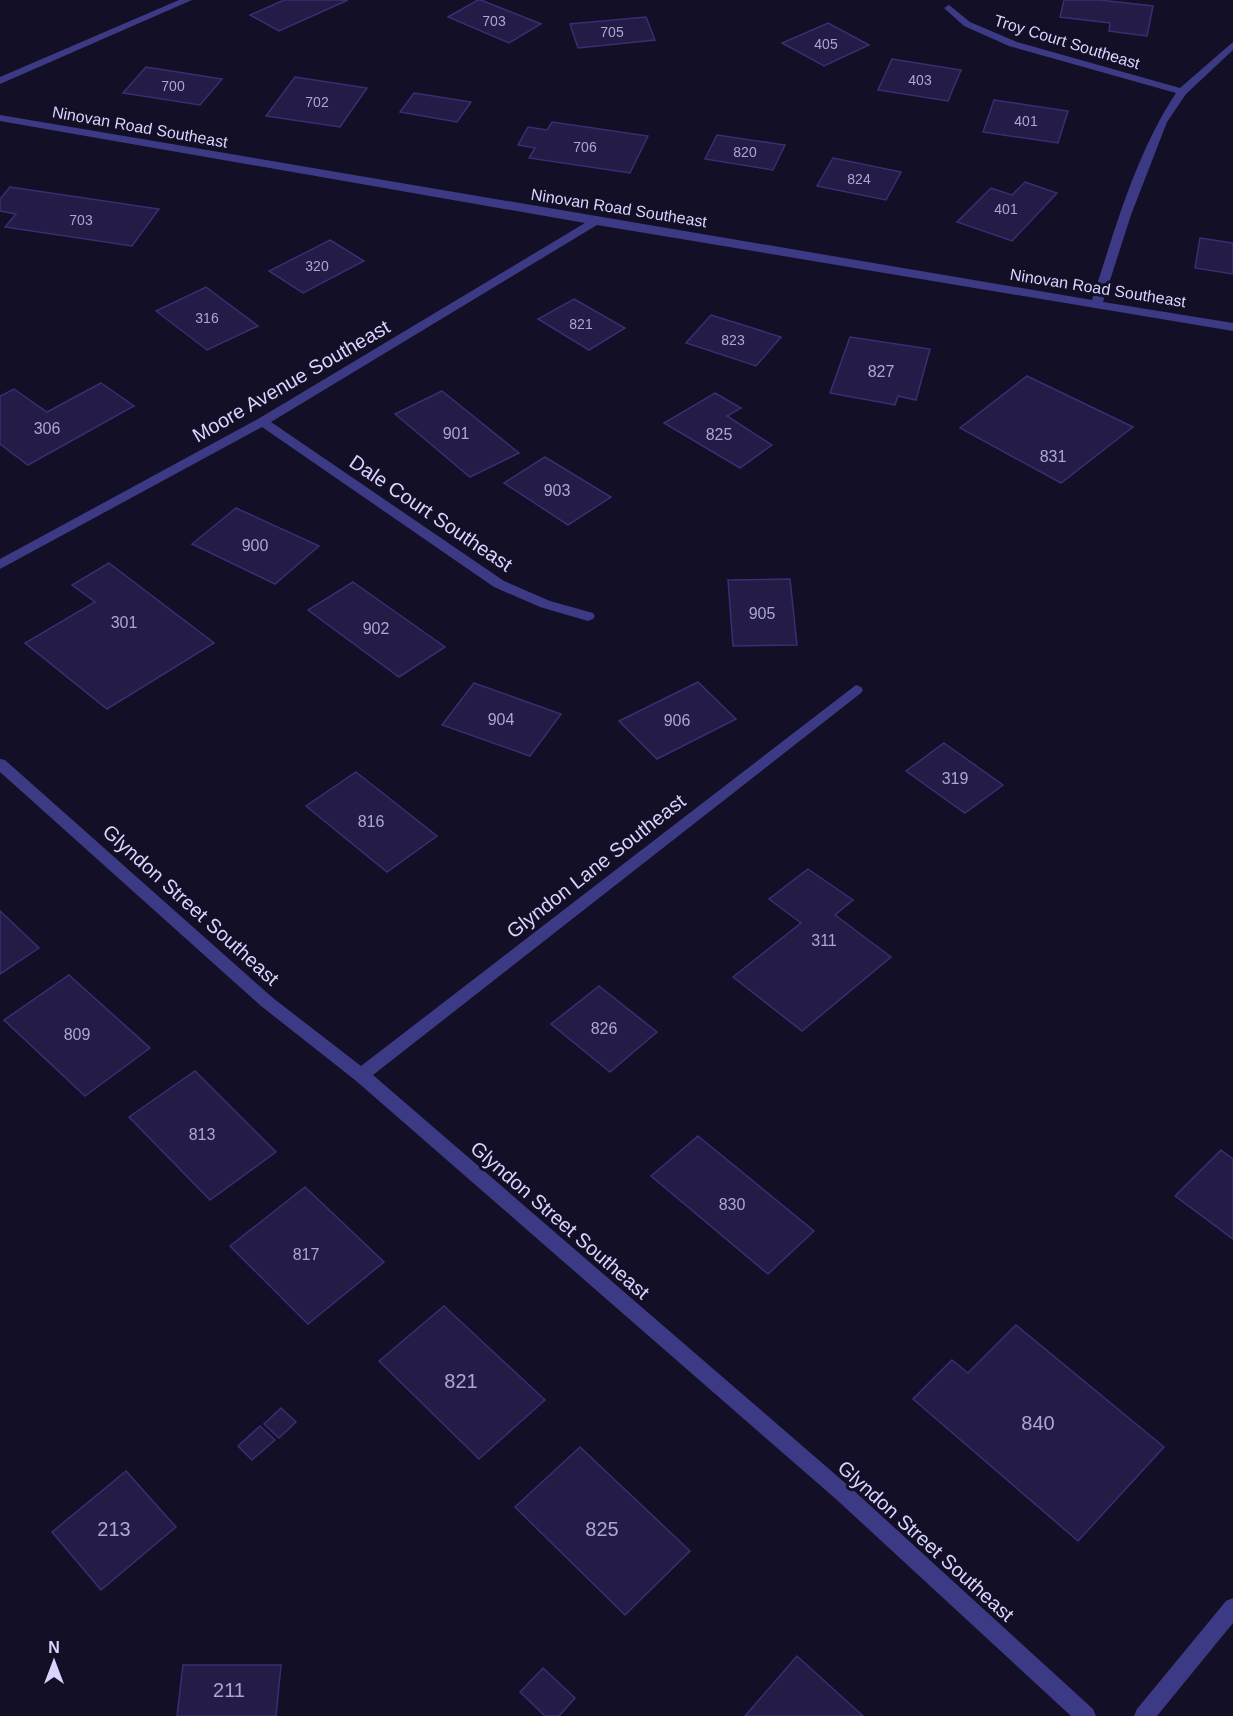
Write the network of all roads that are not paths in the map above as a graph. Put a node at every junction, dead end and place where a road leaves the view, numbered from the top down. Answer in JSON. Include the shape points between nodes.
{"nodes":[{"id":1,"x":187,"y":0,"type":"edge"},
{"id":2,"x":949,"y":8,"type":"dead end"},
{"id":3,"x":1233,"y":45,"type":"edge"},
{"id":4,"x":0,"y":81,"type":"edge"},
{"id":5,"x":1182,"y":92,"type":"junction"},
{"id":6,"x":0,"y":118,"type":"edge"},
{"id":7,"x":595,"y":221,"type":"junction"},
{"id":8,"x":1097,"y":304,"type":"junction"},
{"id":9,"x":1233,"y":327,"type":"edge"},
{"id":10,"x":262,"y":422,"type":"junction"},
{"id":11,"x":0,"y":565,"type":"edge"},
{"id":12,"x":588,"y":616,"type":"dead end"},
{"id":13,"x":856,"y":690,"type":"dead end"},
{"id":14,"x":0,"y":764,"type":"edge"},
{"id":15,"x":361,"y":1075,"type":"junction"},
{"id":16,"x":1233,"y":1608,"type":"edge"},
{"id":17,"x":1086,"y":1716,"type":"edge"},
{"id":18,"x":1144,"y":1716,"type":"edge"}],
"edges":[{"from":1,"to":4,"type":"street"},
{"from":2,"to":5,"type":"street","name":"Troy Court Southeast","via":[[967,24],[1013,44]]},
{"from":3,"to":5,"type":"street"},
{"from":5,"to":8,"type":"street","via":[[1162,122],[1125,215]]},
{"from":6,"to":7,"type":"street","name":"Ninovan Road Southeast"},
{"from":7,"to":8,"type":"street","name":"Ninovan Road Southeast"},
{"from":7,"to":10,"type":"street","name":"Moore Avenue Southeast"},
{"from":8,"to":9,"type":"street","name":"Ninovan Road Southeast"},
{"from":10,"to":11,"type":"street","name":"Moore Avenue Southeast"},
{"from":10,"to":12,"type":"street","name":"Dale Court Southeast","via":[[499,584],[545,604]]},
{"from":13,"to":15,"type":"street","name":"Glyndon Lane Southeast"},
{"from":14,"to":15,"type":"street","name":"Glyndon Street Southeast","via":[[267,1002]]},
{"from":15,"to":17,"type":"street","name":"Glyndon Street Southeast","via":[[844,1494]]},
{"from":16,"to":18,"type":"street"}]}
